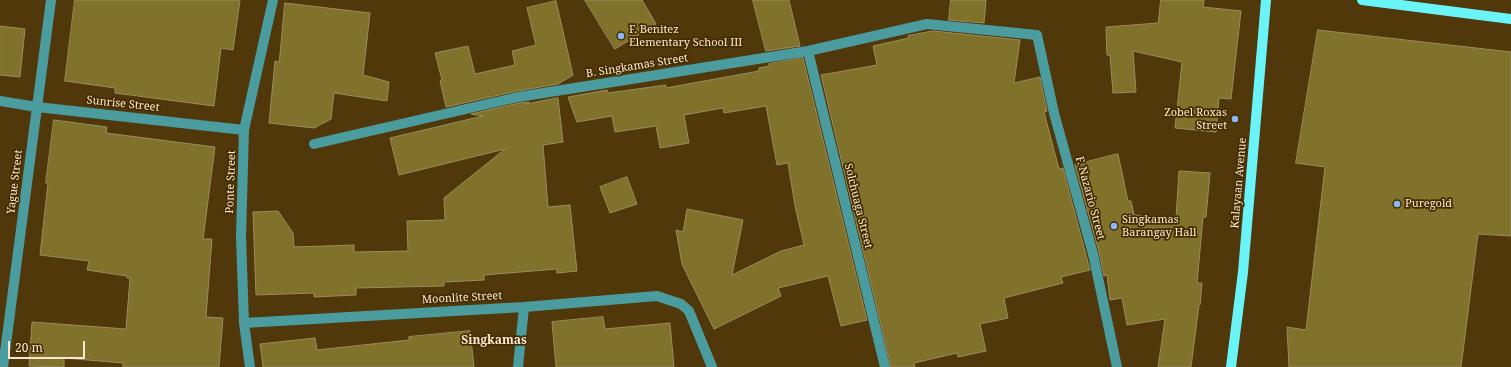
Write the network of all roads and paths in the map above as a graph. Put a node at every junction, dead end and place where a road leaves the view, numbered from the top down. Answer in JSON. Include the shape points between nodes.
{"nodes":[{"id":1,"x":51,"y":0,"type":"edge"},
{"id":2,"x":273,"y":0,"type":"edge"},
{"id":3,"x":1266,"y":0,"type":"edge"},
{"id":4,"x":1362,"y":0,"type":"edge"},
{"id":5,"x":1511,"y":19,"type":"edge"},
{"id":6,"x":1037,"y":35,"type":"joint"},
{"id":7,"x":808,"y":51,"type":"junction"},
{"id":8,"x":0,"y":101,"type":"edge"},
{"id":9,"x":37,"y":107,"type":"junction"},
{"id":10,"x":244,"y":130,"type":"junction"},
{"id":11,"x":314,"y":144,"type":"dead end"},
{"id":12,"x":524,"y":307,"type":"junction"},
{"id":13,"x":244,"y":323,"type":"junction"},
{"id":14,"x":3,"y":367,"type":"edge"},
{"id":15,"x":250,"y":367,"type":"edge"},
{"id":16,"x":518,"y":367,"type":"edge"},
{"id":17,"x":712,"y":367,"type":"edge"},
{"id":18,"x":885,"y":367,"type":"edge"},
{"id":19,"x":1117,"y":367,"type":"edge"},
{"id":20,"x":1231,"y":367,"type":"edge"}],
"edges":[{"from":1,"to":9,"type":"street","name":"Yague Street"},
{"from":2,"to":10,"type":"street","name":"Ponte Street"},
{"from":3,"to":20,"type":"main road","name":"Kalayaan Avenue","via":[[1243,272]]},
{"from":4,"to":5,"type":"main road"},
{"from":6,"to":7,"type":"street","name":"B. Singkamas Street","via":[[927,24]]},
{"from":6,"to":19,"type":"street","name":"F. Nazario Street","via":[[1054,113],[1093,254]]},
{"from":7,"to":11,"type":"street","name":"B. Singkamas Street","via":[[518,97]]},
{"from":7,"to":18,"type":"street","name":"Solchuaga Street"},
{"from":8,"to":9,"type":"street","name":"Sunrise Street"},
{"from":9,"to":10,"type":"street","name":"Sunrise Street"},
{"from":9,"to":14,"type":"street","name":"Yague Street"},
{"from":10,"to":13,"type":"street","name":"Ponte Street","via":[[241,237]]},
{"from":12,"to":13,"type":"street","name":"Moonlite Street"},
{"from":12,"to":16,"type":"street"},
{"from":12,"to":17,"type":"street","name":"Moonlite Street","via":[[657,296],[681,304],[689,311]]},
{"from":13,"to":15,"type":"street","name":"Ponte Street"}]}
